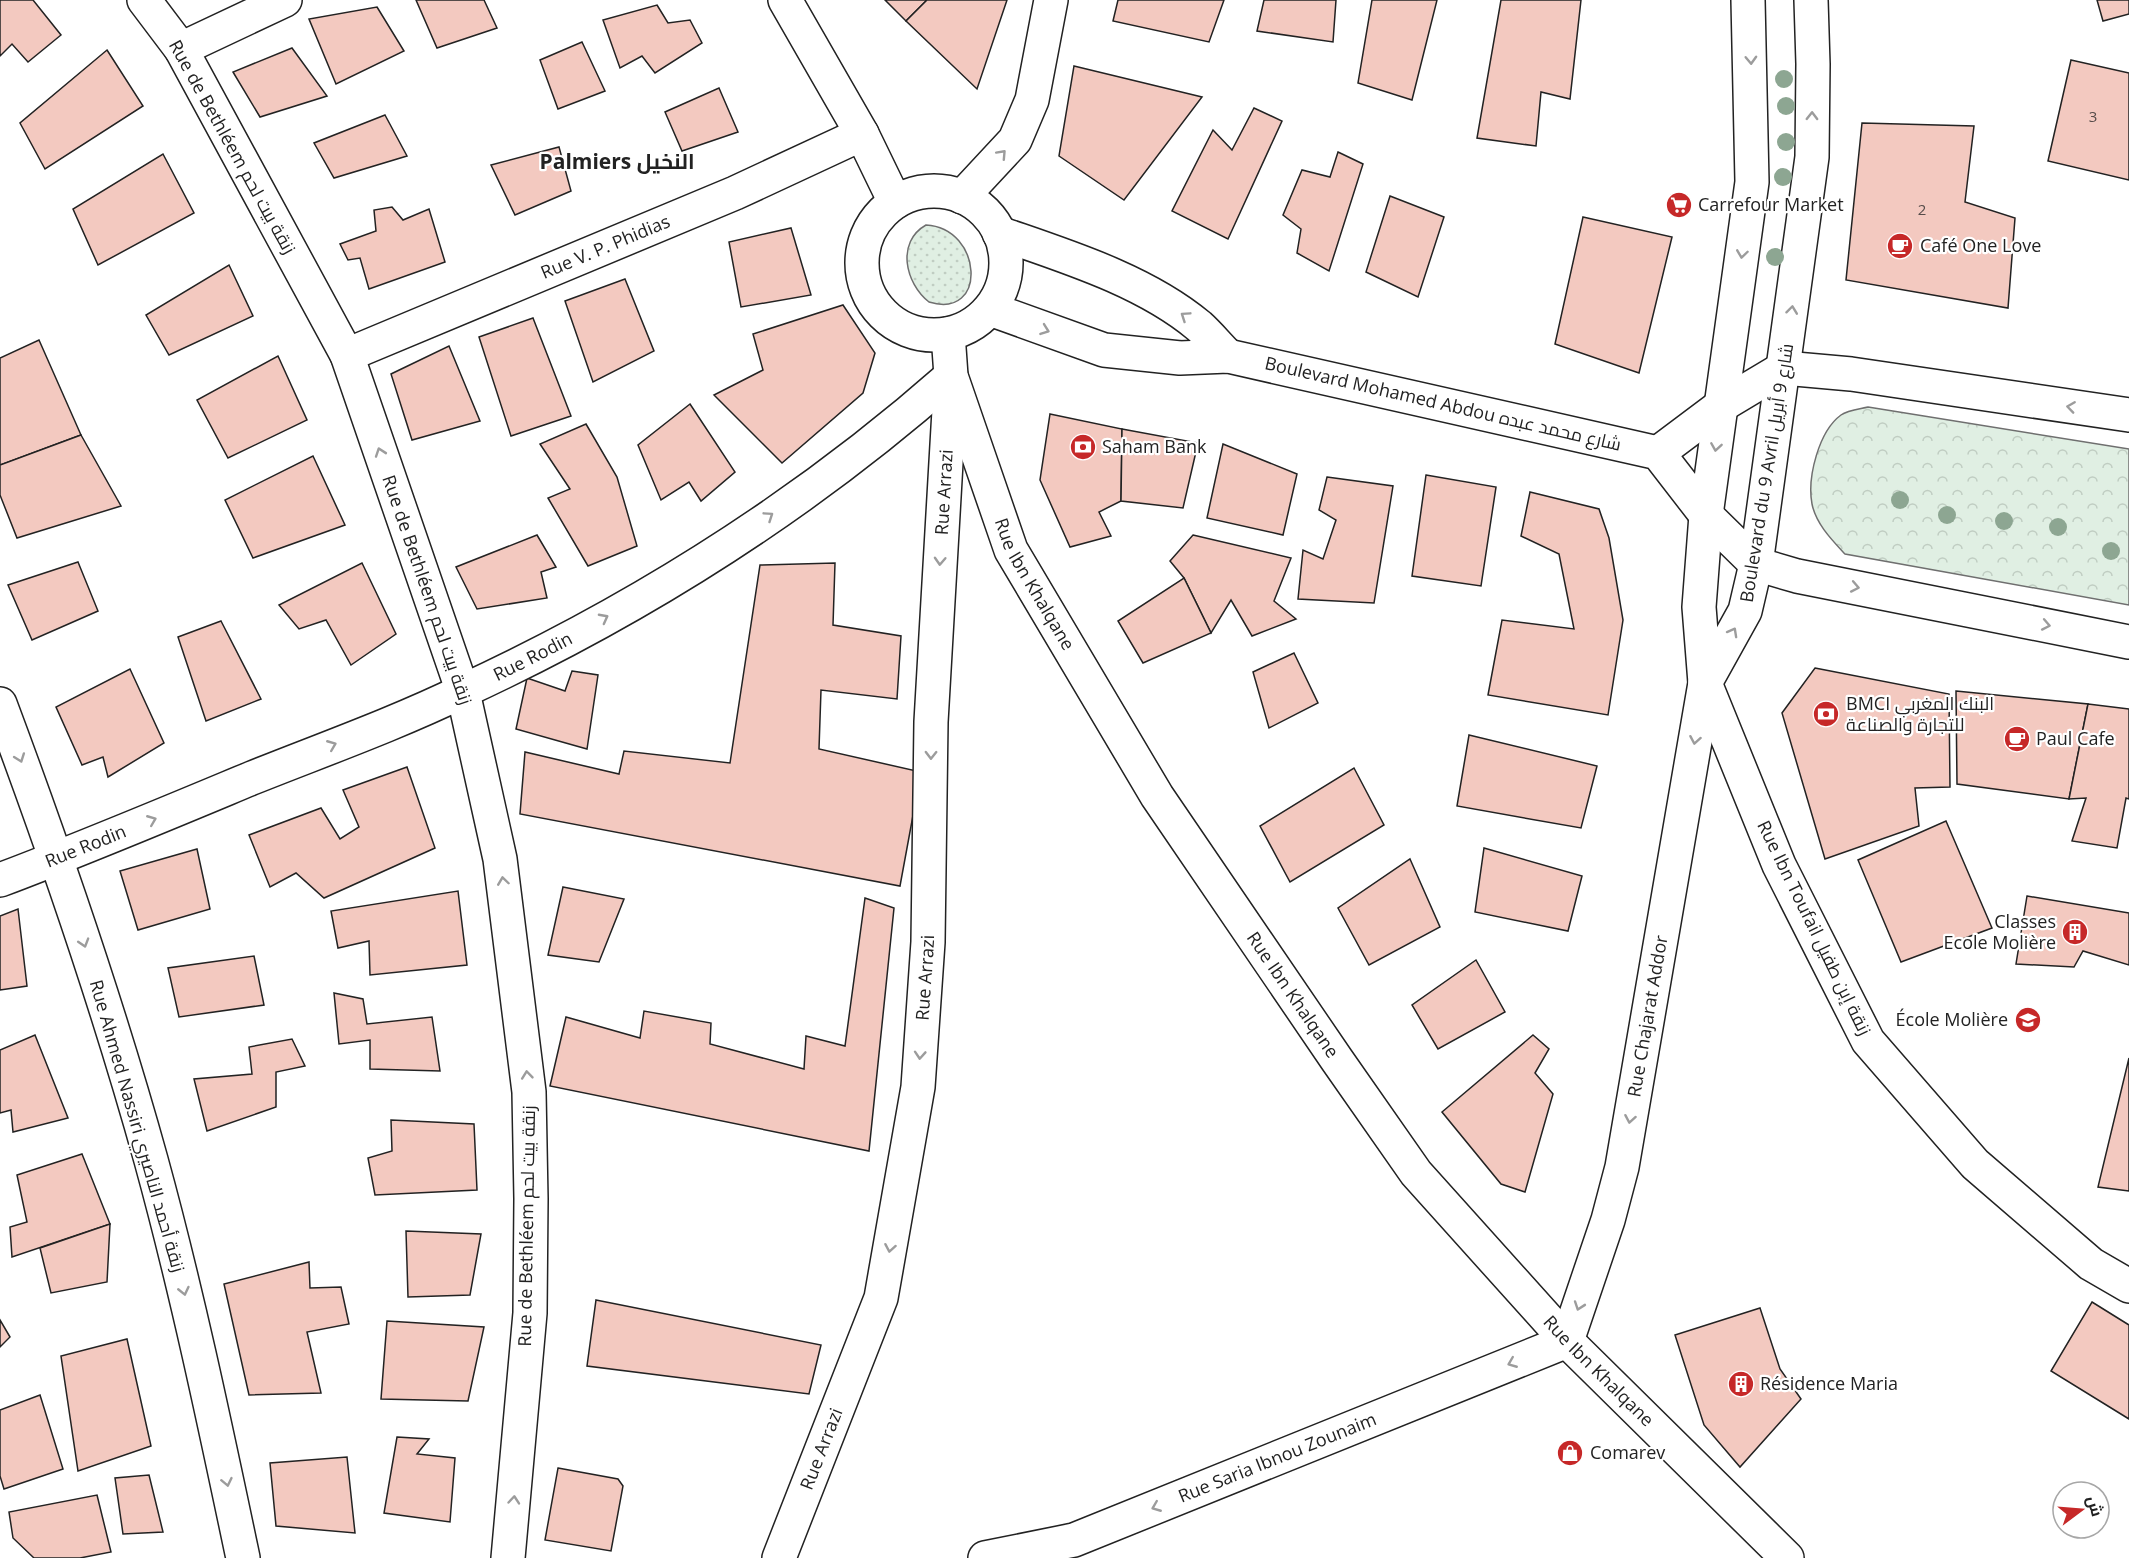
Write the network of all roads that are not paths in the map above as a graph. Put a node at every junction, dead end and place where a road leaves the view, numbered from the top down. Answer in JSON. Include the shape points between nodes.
{"nodes":[{"id":1,"x":144,"y":0,"type":"edge"},
{"id":2,"x":285,"y":0,"type":"edge"},
{"id":3,"x":785,"y":0,"type":"edge"},
{"id":4,"x":1051,"y":0,"type":"edge"},
{"id":5,"x":1749,"y":0,"type":"edge"},
{"id":6,"x":1810,"y":0,"type":"edge"},
{"id":7,"x":181,"y":49,"type":"junction"},
{"id":8,"x":862,"y":134,"type":"junction"},
{"id":9,"x":962,"y":197,"type":"junction"},
{"id":10,"x":895,"y":202,"type":"junction"},
{"id":11,"x":999,"y":233,"type":"junction"},
{"id":12,"x":990,"y":309,"type":"junction"},
{"id":13,"x":948,"y":334,"type":"junction"},
{"id":14,"x":347,"y":355,"type":"junction"},
{"id":15,"x":1228,"y":356,"type":"junction"},
{"id":16,"x":1784,"y":368,"type":"junction"},
{"id":17,"x":951,"y":376,"type":"junction"},
{"id":18,"x":1722,"y":405,"type":"junction"},
{"id":19,"x":2129,"y":415,"type":"edge"},
{"id":20,"x":1658,"y":453,"type":"junction"},
{"id":21,"x":1706,"y":515,"type":"junction"},
{"id":22,"x":1756,"y":564,"type":"junction"},
{"id":23,"x":2129,"y":642,"type":"edge"},
{"id":24,"x":1705,"y":682,"type":"junction"},
{"id":25,"x":463,"y":692,"type":"junction"},
{"id":26,"x":0,"y":704,"type":"edge"},
{"id":27,"x":58,"y":858,"type":"junction"},
{"id":28,"x":0,"y":880,"type":"edge"},
{"id":29,"x":2129,"y":1286,"type":"edge"},
{"id":30,"x":1567,"y":1341,"type":"junction"},
{"id":31,"x":243,"y":1558,"type":"edge"},
{"id":32,"x":508,"y":1558,"type":"edge"},
{"id":33,"x":779,"y":1558,"type":"edge"},
{"id":34,"x":986,"y":1558,"type":"edge"},
{"id":35,"x":1786,"y":1558,"type":"edge"}],
"edges":[{"from":1,"to":7,"type":"street","name":"Rue de Bethléem زنقة بيت لحم"},
{"from":2,"to":7,"type":"street"},
{"from":3,"to":8,"type":"street"},
{"from":9,"to":4,"type":"street","one_way":true,"via":[[1015,140],[1032,100]]},
{"from":5,"to":18,"type":"street","one_way":true,"via":[[1752,182]]},
{"from":16,"to":6,"type":"street","name":"Boulevard du 9 Avril شارع 9 أبريل","one_way":true,"via":[[1812,157]]},
{"from":7,"to":14,"type":"street","name":"Rue de Bethléem زنقة بيت لحم"},
{"from":8,"to":10,"type":"street"},
{"from":8,"to":14,"type":"street","name":"Rue V. P. Phidias","via":[[735,194]]},
{"from":9,"to":10,"type":"street","via":[[947,192],[924,192]]},
{"from":9,"to":11,"type":"street","via":[[987,214]]},
{"from":10,"to":13,"type":"street","via":[[873,225],[864,246],[862,269],[868,292],[880,311],[899,326],[927,335]]},
{"from":11,"to":12,"type":"street","via":[[1005,252],[1005,272],[1003,286]]},
{"from":15,"to":11,"type":"street","one_way":true,"via":[[1199,326],[1137,288],[1089,265]]},
{"from":12,"to":13,"type":"street","via":[[974,324]]},
{"from":12,"to":15,"type":"street","name":"Boulevard Mohamed Abdou شارع محمد عبده","one_way":true,"via":[[1104,350],[1180,358]]},
{"from":13,"to":17,"type":"street","name":"Rue Ibn Khalqane"},
{"from":25,"to":14,"type":"street","name":"Rue de Bethléem زنقة بيت لحم","one_way":true},
{"from":15,"to":20,"type":"street","name":"Boulevard Mohamed Abdou شارع محمد عبده"},
{"from":16,"to":18,"type":"street"},
{"from":19,"to":16,"type":"street","one_way":true,"via":[[1851,374]]},
{"from":16,"to":22,"type":"street","name":"Boulevard du 9 Avril شارع 9 أبريل"},
{"from":25,"to":17,"type":"street","name":"Rue Rodin","one_way":true,"via":[[691,569],[896,425]]},
{"from":17,"to":30,"type":"street","name":"Rue Ibn Khalqane","via":[[1011,550],[1157,795],[1416,1173]]},
{"from":17,"to":33,"type":"street","name":"Rue Arrazi","one_way":true,"via":[[931,722],[928,942],[918,1087],[881,1298]]},
{"from":18,"to":20,"type":"street"},
{"from":18,"to":21,"type":"street","one_way":true},
{"from":20,"to":21,"type":"street"},
{"from":21,"to":22,"type":"street"},
{"from":21,"to":24,"type":"street","via":[[1699,607]]},
{"from":22,"to":23,"type":"street","one_way":true,"via":[[1797,576]]},
{"from":24,"to":22,"type":"street","name":"Boulevard du 9 Avril شارع 9 أبريل","one_way":true,"via":[[1745,611]]},
{"from":24,"to":29,"type":"street","name":"Rue Ibn Toufail زنقة إبن طفيل","via":[[1779,865],[1868,1041],[1975,1164],[2091,1264]]},
{"from":24,"to":30,"type":"street","name":"Rue Chajarat Addor","one_way":true,"via":[[1622,1167]]},
{"from":27,"to":25,"type":"street","name":"Rue Rodin","one_way":true},
{"from":32,"to":25,"type":"street","name":"Rue de Bethléem زنقة بيت لحم","one_way":true,"via":[[530,1313],[529,1092],[500,859]]},
{"from":26,"to":27,"type":"street","name":"Rue Ahmed Nassiri زنقة أحمد الناصيري","one_way":true},
{"from":27,"to":28,"type":"street","name":"Rue Rodin"},
{"from":27,"to":31,"type":"street","name":"Rue Ahmed Nassiri زنقة أحمد الناصيري","one_way":true,"via":[[151,1160],[217,1431]]},
{"from":30,"to":34,"type":"street","name":"Rue Saria Ibnou Zounaim","one_way":true,"via":[[1074,1540]]},
{"from":30,"to":35,"type":"street","name":"Rue Ibn Khalqane"}]}
